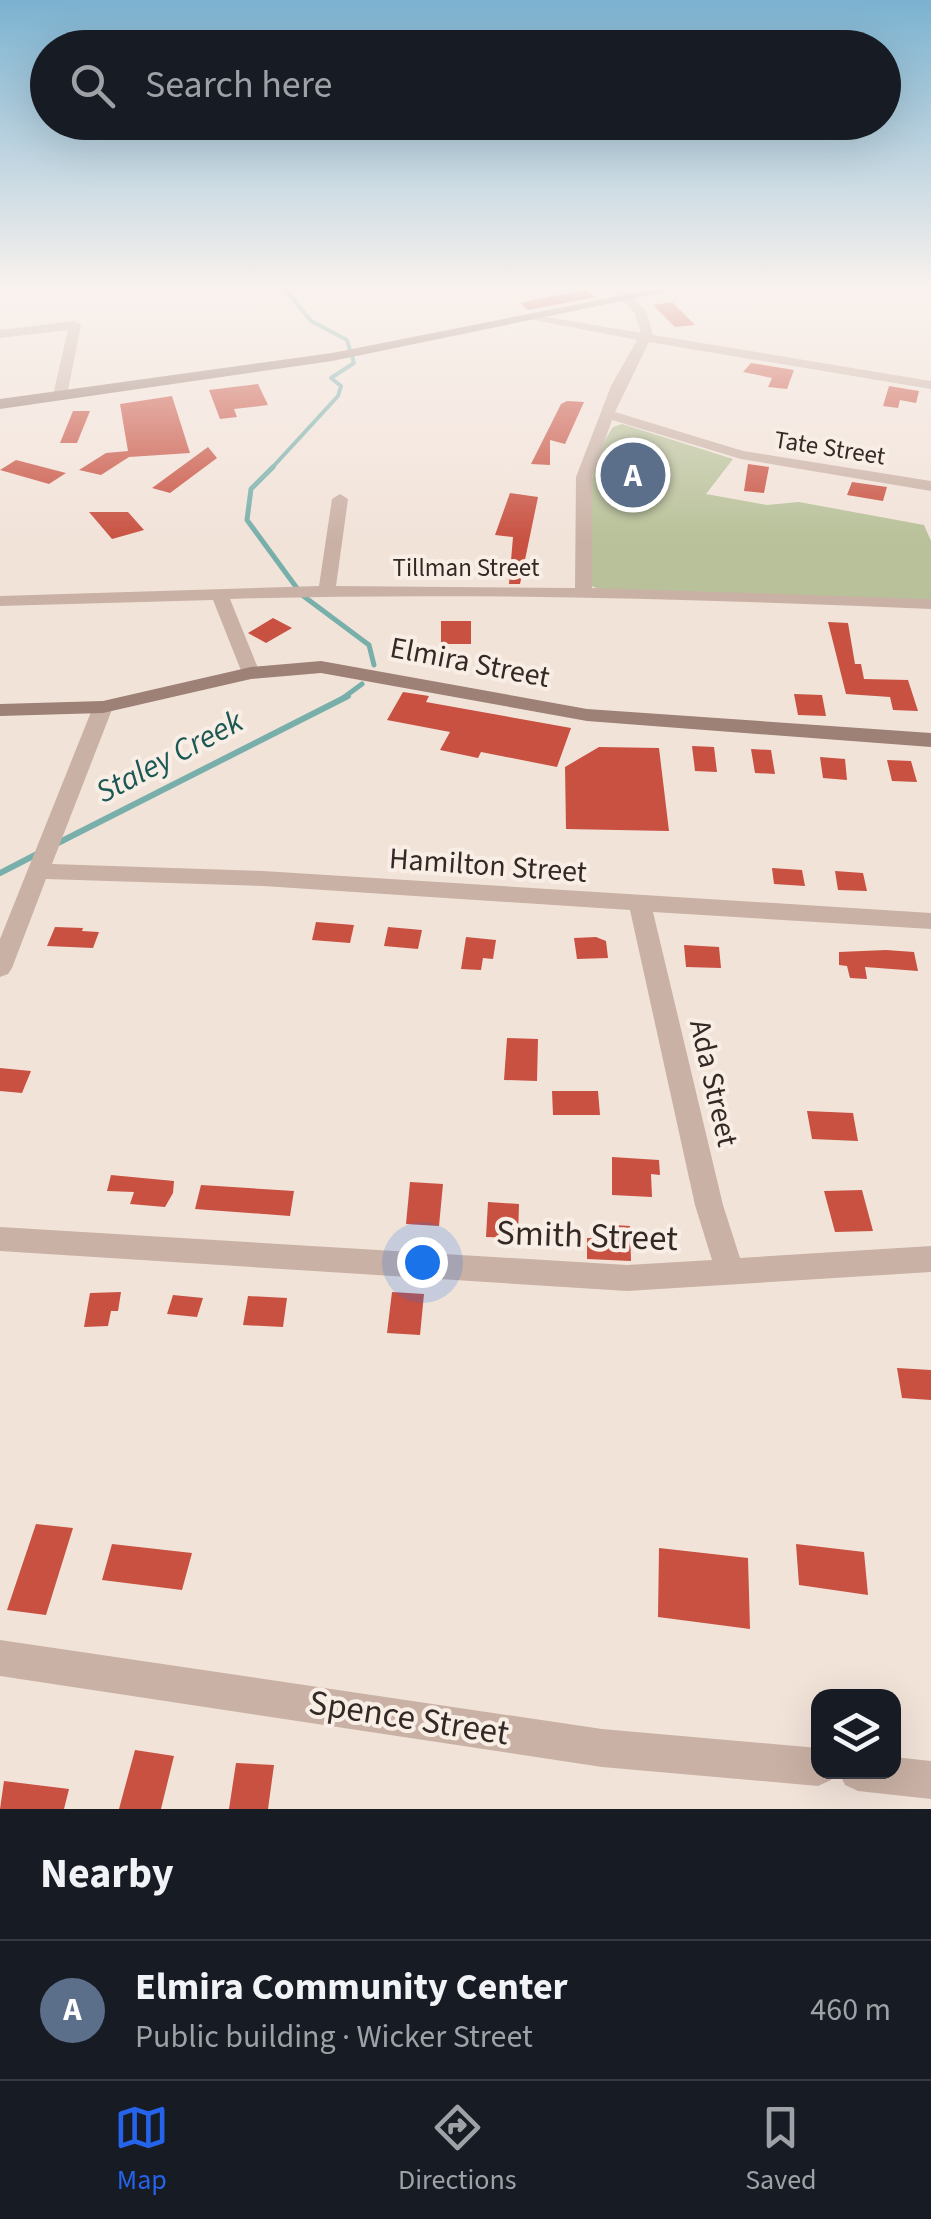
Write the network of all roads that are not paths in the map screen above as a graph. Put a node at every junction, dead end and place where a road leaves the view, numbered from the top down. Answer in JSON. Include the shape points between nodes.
{"nodes":[{"id":1,"x":65,"y":372,"type":"edge"},
{"id":2,"x":222,"y":372,"type":"edge"},
{"id":3,"x":626,"y":372,"type":"edge"},
{"id":4,"x":853,"y":372,"type":"edge"},
{"id":5,"x":931,"y":385,"type":"edge"},
{"id":6,"x":60,"y":395,"type":"junction"},
{"id":7,"x":0,"y":404,"type":"edge"},
{"id":8,"x":607,"y":414,"type":"junction"},
{"id":9,"x":931,"y":486,"type":"edge"},
{"id":10,"x":340,"y":499,"type":"dead end"},
{"id":11,"x":327,"y":591,"type":"junction"},
{"id":12,"x":583,"y":593,"type":"junction"},
{"id":13,"x":220,"y":594,"type":"junction"},
{"id":14,"x":0,"y":601,"type":"edge"},
{"id":15,"x":931,"y":604,"type":"edge"},
{"id":16,"x":250,"y":673,"type":"junction"},
{"id":17,"x":103,"y":708,"type":"junction"},
{"id":18,"x":0,"y":710,"type":"edge"},
{"id":19,"x":931,"y":740,"type":"edge"},
{"id":20,"x":40,"y":871,"type":"junction"},
{"id":21,"x":641,"y":907,"type":"junction"},
{"id":22,"x":931,"y":921,"type":"edge"},
{"id":23,"x":0,"y":968,"type":"edge"},
{"id":24,"x":0,"y":1239,"type":"edge"},
{"id":25,"x":931,"y":1259,"type":"edge"},
{"id":26,"x":730,"y":1272,"type":"junction"},
{"id":27,"x":0,"y":1658,"type":"edge"},
{"id":28,"x":811,"y":1766,"type":"edge"},
{"id":29,"x":901,"y":1777,"type":"edge"},
{"id":30,"x":931,"y":1780,"type":"edge"}],
"edges":[{"from":1,"to":6,"type":"street"},
{"from":2,"to":6,"type":"street"},
{"from":3,"to":8,"type":"street"},
{"from":4,"to":5,"type":"street"},
{"from":6,"to":7,"type":"street"},
{"from":8,"to":9,"type":"street","name":"Tate Street","via":[[742,456]]},
{"from":8,"to":12,"type":"street","via":[[584,476]]},
{"from":10,"to":11,"type":"street"},
{"from":11,"to":12,"type":"street","name":"Tillman Street"},
{"from":11,"to":13,"type":"street","name":"Tillman Street"},
{"from":12,"to":15,"type":"street","name":"Tillman Street"},
{"from":13,"to":14,"type":"street","name":"Tillman Street"},
{"from":13,"to":16,"type":"street"},
{"from":16,"to":17,"type":"street","name":"Elmira Street"},
{"from":16,"to":19,"type":"street","name":"Elmira Street","via":[[320,667],[586,716]]},
{"from":17,"to":18,"type":"street","name":"Elmira Street"},
{"from":17,"to":20,"type":"street"},
{"from":20,"to":21,"type":"street","name":"Hamilton Street","via":[[161,873]]},
{"from":20,"to":23,"type":"street"},
{"from":21,"to":22,"type":"street","name":"Hamilton Street"},
{"from":21,"to":26,"type":"street","name":"Ada Street"},
{"from":24,"to":26,"type":"street","name":"Smith Street","via":[[626,1278]]},
{"from":25,"to":26,"type":"street","name":"Smith Street"},
{"from":27,"to":28,"type":"street","name":"Spence Street","via":[[602,1748]]},
{"from":29,"to":30,"type":"street"}]}
